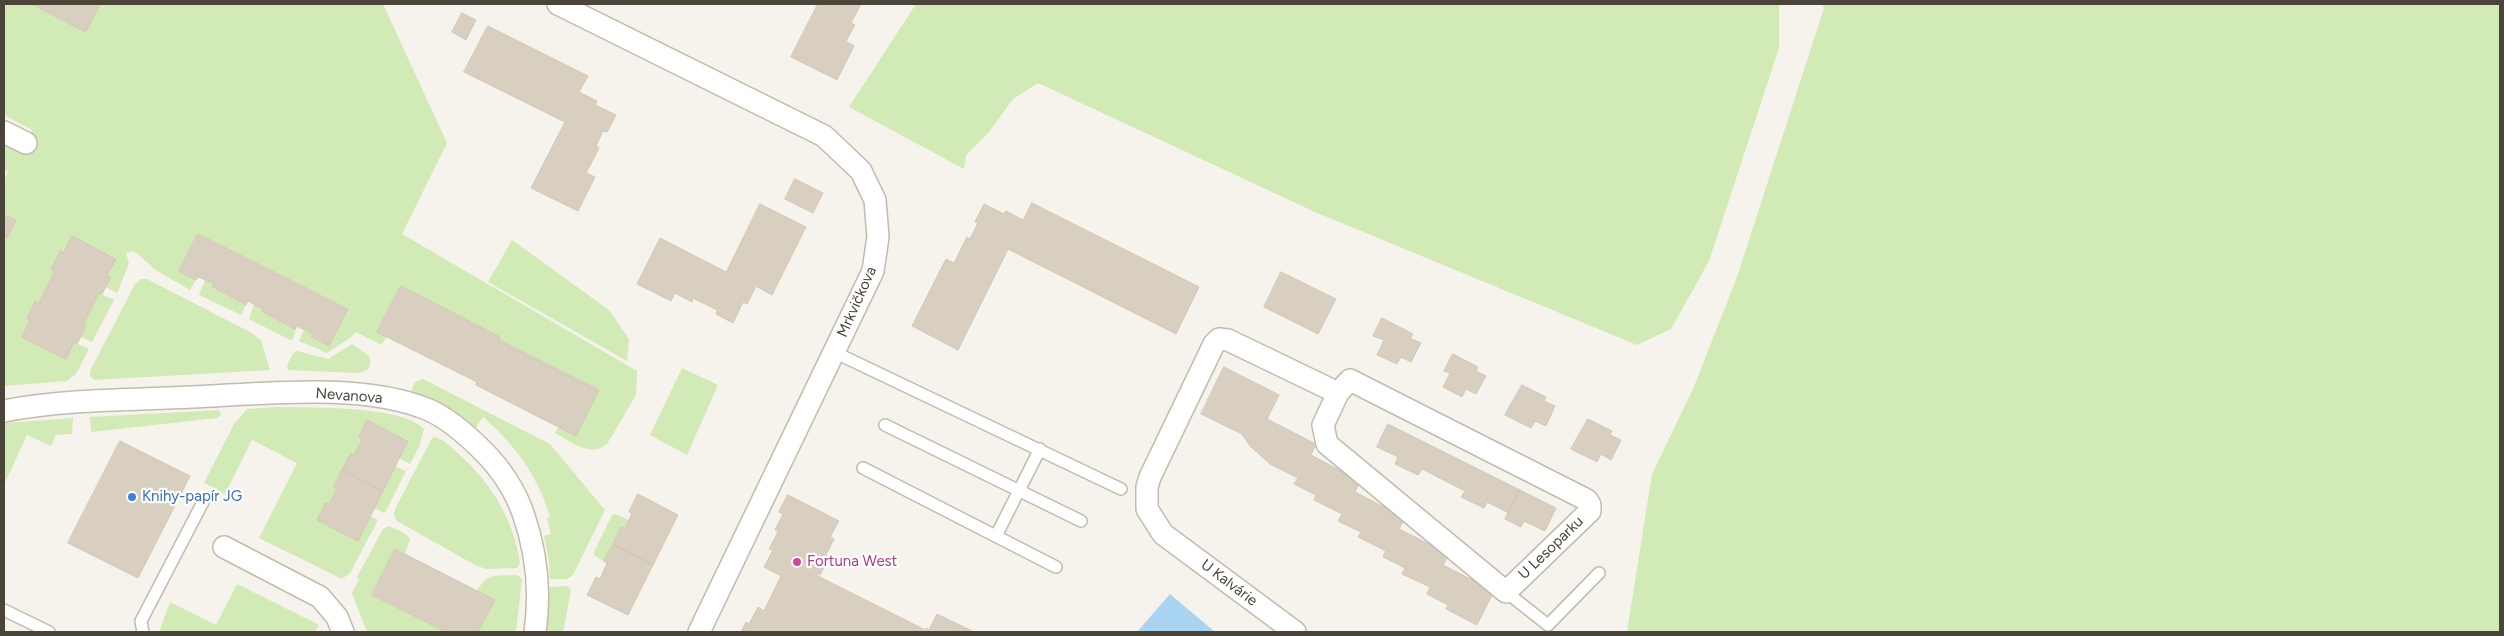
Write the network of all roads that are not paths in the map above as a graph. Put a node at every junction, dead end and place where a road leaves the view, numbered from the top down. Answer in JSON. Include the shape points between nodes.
{"nodes":[{"id":1,"x":558,"y":4,"type":"edge"},
{"id":2,"x":4,"y":132,"type":"edge"},
{"id":3,"x":26,"y":143,"type":"dead end"},
{"id":4,"x":834,"y":352,"type":"junction"},
{"id":5,"x":1338,"y":393,"type":"junction"},
{"id":6,"x":4,"y":411,"type":"edge"},
{"id":7,"x":885,"y":425,"type":"dead end"},
{"id":8,"x":1040,"y":449,"type":"junction"},
{"id":9,"x":863,"y":468,"type":"dead end"},
{"id":10,"x":1121,"y":489,"type":"dead end"},
{"id":11,"x":1019,"y":491,"type":"junction"},
{"id":12,"x":204,"y":500,"type":"dead end"},
{"id":13,"x":1081,"y":521,"type":"dead end"},
{"id":14,"x":996,"y":536,"type":"junction"},
{"id":15,"x":224,"y":546,"type":"dead end"},
{"id":16,"x":1056,"y":567,"type":"dead end"},
{"id":17,"x":1599,"y":573,"type":"dead end"},
{"id":18,"x":1506,"y":592,"type":"junction"},
{"id":19,"x":4,"y":610,"type":"edge"},
{"id":20,"x":49,"y":632,"type":"edge"},
{"id":21,"x":143,"y":632,"type":"edge"},
{"id":22,"x":343,"y":632,"type":"edge"},
{"id":23,"x":534,"y":632,"type":"edge"},
{"id":24,"x":699,"y":632,"type":"edge"},
{"id":25,"x":1295,"y":632,"type":"edge"}],
"edges":[{"from":1,"to":4,"type":"street","name":"Mrkvičkova","via":[[824,136],[860,171],[875,200],[878,237],[875,262]]},
{"from":2,"to":3,"type":"street"},
{"from":4,"to":8,"type":"lane"},
{"from":4,"to":24,"type":"street","name":"Mrkvičkova"},
{"from":5,"to":18,"type":"street","name":"U Lesoparku","via":[[1323,425],[1327,444]]},
{"from":5,"to":18,"type":"street","name":"U Lesoparku","via":[[1350,380],[1587,500],[1590,512]]},
{"from":5,"to":25,"type":"street","name":"U Kalvárie","via":[[1228,340],[1217,341],[1147,487],[1147,509],[1163,534]]},
{"from":6,"to":23,"type":"street","name":"Nevanova","via":[[78,403],[316,393],[368,395],[429,410],[476,444],[499,467],[517,495],[531,537],[538,573],[538,610]]},
{"from":7,"to":11,"type":"lane"},
{"from":8,"to":10,"type":"lane"},
{"from":8,"to":11,"type":"lane"},
{"from":9,"to":14,"type":"lane"},
{"from":11,"to":13,"type":"lane"},
{"from":11,"to":14,"type":"lane"},
{"from":12,"to":21,"type":"lane","via":[[141,621]]},
{"from":14,"to":16,"type":"lane"},
{"from":15,"to":22,"type":"street","via":[[320,597],[338,617]]},
{"from":17,"to":18,"type":"lane","via":[[1548,625]]},
{"from":19,"to":20,"type":"lane"}]}
